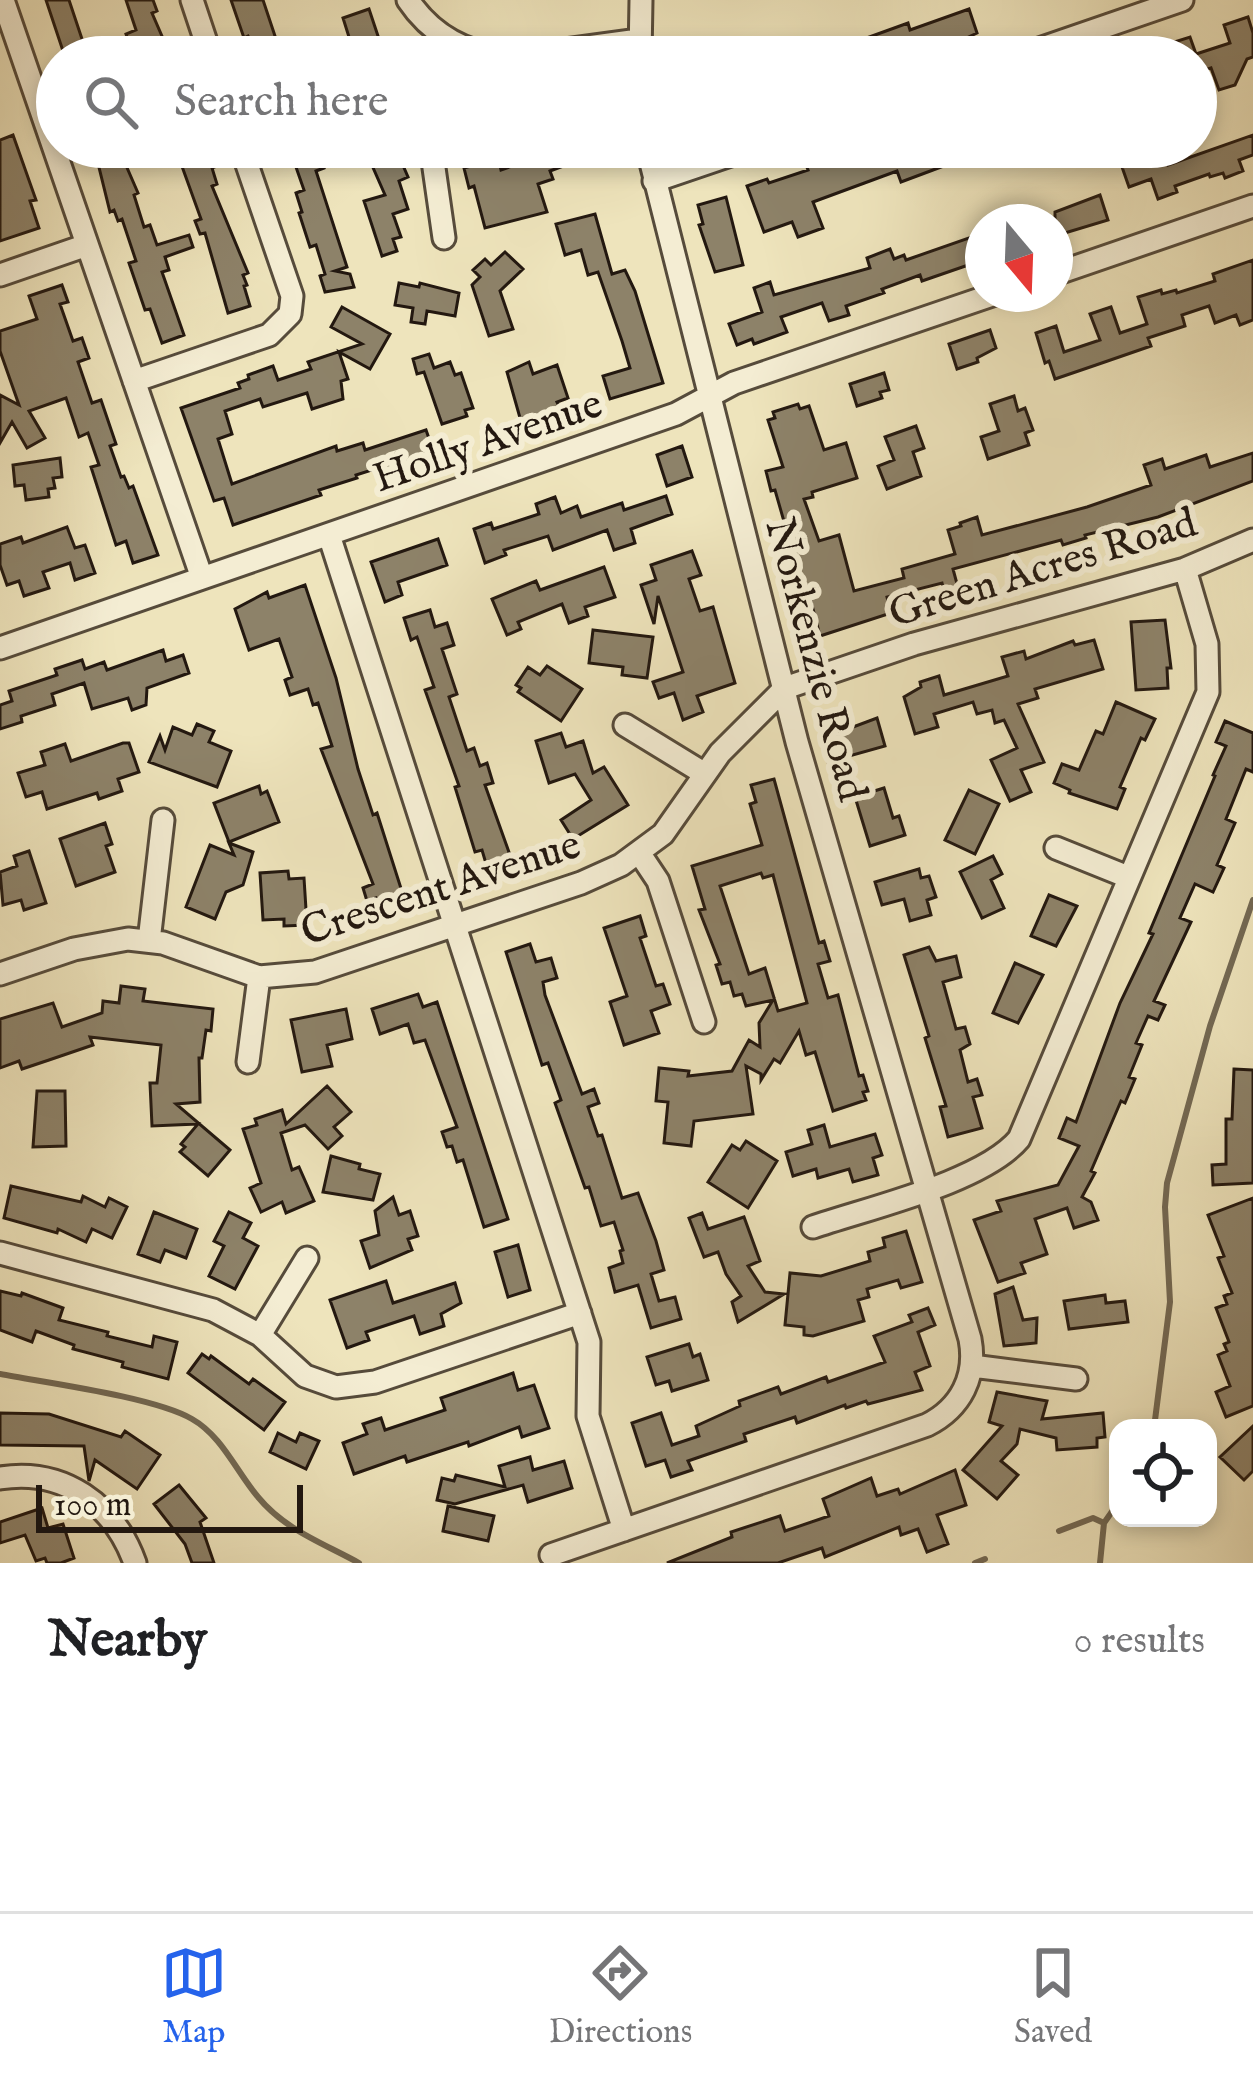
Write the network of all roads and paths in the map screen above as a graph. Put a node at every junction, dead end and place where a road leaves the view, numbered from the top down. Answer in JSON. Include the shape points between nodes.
{"nodes":[{"id":1,"x":3,"y":0,"type":"edge"},
{"id":2,"x":192,"y":0,"type":"edge"},
{"id":3,"x":408,"y":0,"type":"edge"},
{"id":4,"x":641,"y":0,"type":"edge"},
{"id":5,"x":1182,"y":0,"type":"edge"},
{"id":6,"x":204,"y":36,"type":"edge"},
{"id":7,"x":434,"y":36,"type":"edge"},
{"id":8,"x":640,"y":36,"type":"edge"},
{"id":9,"x":1077,"y":36,"type":"edge"},
{"id":10,"x":36,"y":96,"type":"edge"},
{"id":11,"x":61,"y":168,"type":"edge"},
{"id":12,"x":249,"y":168,"type":"edge"},
{"id":13,"x":434,"y":168,"type":"edge"},
{"id":14,"x":651,"y":168,"type":"edge"},
{"id":15,"x":694,"y":168,"type":"edge"},
{"id":16,"x":654,"y":182,"type":"junction"},
{"id":17,"x":1253,"y":206,"type":"edge"},
{"id":18,"x":444,"y":238,"type":"dead end"},
{"id":19,"x":87,"y":245,"type":"junction"},
{"id":20,"x":1073,"y":268,"type":"edge"},
{"id":21,"x":0,"y":275,"type":"edge"},
{"id":22,"x":965,"y":304,"type":"edge"},
{"id":23,"x":134,"y":381,"type":"junction"},
{"id":24,"x":711,"y":395,"type":"junction"},
{"id":25,"x":328,"y":535,"type":"junction"},
{"id":26,"x":1253,"y":540,"type":"edge"},
{"id":27,"x":1186,"y":568,"type":"junction"},
{"id":28,"x":202,"y":578,"type":"junction"},
{"id":29,"x":0,"y":648,"type":"edge"},
{"id":30,"x":784,"y":688,"type":"junction"},
{"id":31,"x":625,"y":725,"type":"dead end"},
{"id":32,"x":705,"y":774,"type":"junction"},
{"id":33,"x":163,"y":820,"type":"dead end"},
{"id":34,"x":1056,"y":848,"type":"dead end"},
{"id":35,"x":640,"y":854,"type":"junction"},
{"id":36,"x":1128,"y":877,"type":"junction"},
{"id":37,"x":456,"y":926,"type":"junction"},
{"id":38,"x":149,"y":940,"type":"junction"},
{"id":39,"x":0,"y":974,"type":"edge"},
{"id":40,"x":260,"y":977,"type":"junction"},
{"id":41,"x":704,"y":1022,"type":"dead end"},
{"id":42,"x":248,"y":1062,"type":"dead end"},
{"id":43,"x":928,"y":1188,"type":"junction"},
{"id":44,"x":813,"y":1227,"type":"dead end"},
{"id":45,"x":0,"y":1253,"type":"edge"},
{"id":46,"x":308,"y":1258,"type":"dead end"},
{"id":47,"x":580,"y":1313,"type":"junction"},
{"id":48,"x":260,"y":1334,"type":"junction"},
{"id":49,"x":973,"y":1366,"type":"junction"},
{"id":50,"x":1076,"y":1378,"type":"dead end"},
{"id":51,"x":0,"y":1478,"type":"edge"},
{"id":52,"x":624,"y":1529,"type":"junction"},
{"id":53,"x":551,"y":1555,"type":"dead end"},
{"id":54,"x":135,"y":1563,"type":"edge"}],
"edges":[{"from":1,"to":10,"type":"street"},
{"from":2,"to":6,"type":"street"},
{"from":3,"to":7,"type":"street"},
{"from":4,"to":8,"type":"street"},
{"from":5,"to":9,"type":"street"},
{"from":11,"to":19,"type":"street"},
{"from":12,"to":23,"type":"street","via":[[292,296],[290,314],[268,335]]},
{"from":13,"to":18,"type":"street"},
{"from":14,"to":16,"type":"street","name":"Norkenzie Road"},
{"from":15,"to":16,"type":"street"},
{"from":16,"to":24,"type":"street","name":"Norkenzie Road"},
{"from":17,"to":20,"type":"street"},
{"from":19,"to":21,"type":"street"},
{"from":19,"to":23,"type":"street"},
{"from":22,"to":24,"type":"street","name":"Holly Avenue"},
{"from":23,"to":28,"type":"street"},
{"from":24,"to":25,"type":"street","name":"Holly Avenue"},
{"from":24,"to":30,"type":"street","name":"Norkenzie Road"},
{"from":25,"to":28,"type":"street","name":"Holly Avenue"},
{"from":25,"to":37,"type":"street"},
{"from":26,"to":27,"type":"street","name":"Green Acres Road"},
{"from":27,"to":30,"type":"street","name":"Green Acres Road"},
{"from":27,"to":36,"type":"street","via":[[1210,681]]},
{"from":28,"to":29,"type":"street","name":"Holly Avenue"},
{"from":30,"to":32,"type":"street","name":"Crescent Avenue"},
{"from":30,"to":43,"type":"street","name":"Norkenzie Road"},
{"from":31,"to":32,"type":"street"},
{"from":32,"to":35,"type":"street","name":"Crescent Avenue"},
{"from":33,"to":38,"type":"street"},
{"from":34,"to":36,"type":"street"},
{"from":35,"to":37,"type":"street","name":"Crescent Avenue"},
{"from":35,"to":41,"type":"street","name":"Crescent Avenue","via":[[658,881]]},
{"from":36,"to":43,"type":"street","via":[[1018,1139],[996,1162]]},
{"from":37,"to":40,"type":"street","name":"Crescent Avenue","via":[[316,972]]},
{"from":37,"to":47,"type":"street"},
{"from":38,"to":39,"type":"street","name":"Crescent Avenue","via":[[104,941]]},
{"from":38,"to":40,"type":"street","name":"Crescent Avenue"},
{"from":40,"to":42,"type":"street","name":"Crescent Avenue"},
{"from":43,"to":44,"type":"street"},
{"from":43,"to":49,"type":"street","name":"Norkenzie Road"},
{"from":45,"to":48,"type":"street","via":[[213,1310]]},
{"from":46,"to":48,"type":"street"},
{"from":47,"to":48,"type":"street","via":[[354,1387],[305,1376]]},
{"from":47,"to":52,"type":"street","via":[[590,1352],[588,1416]]},
{"from":49,"to":50,"type":"street"},
{"from":49,"to":52,"type":"street","via":[[953,1407],[927,1425]]},
{"from":51,"to":54,"type":"street","via":[[41,1478],[89,1497],[119,1527]]},
{"from":52,"to":53,"type":"street"}]}
